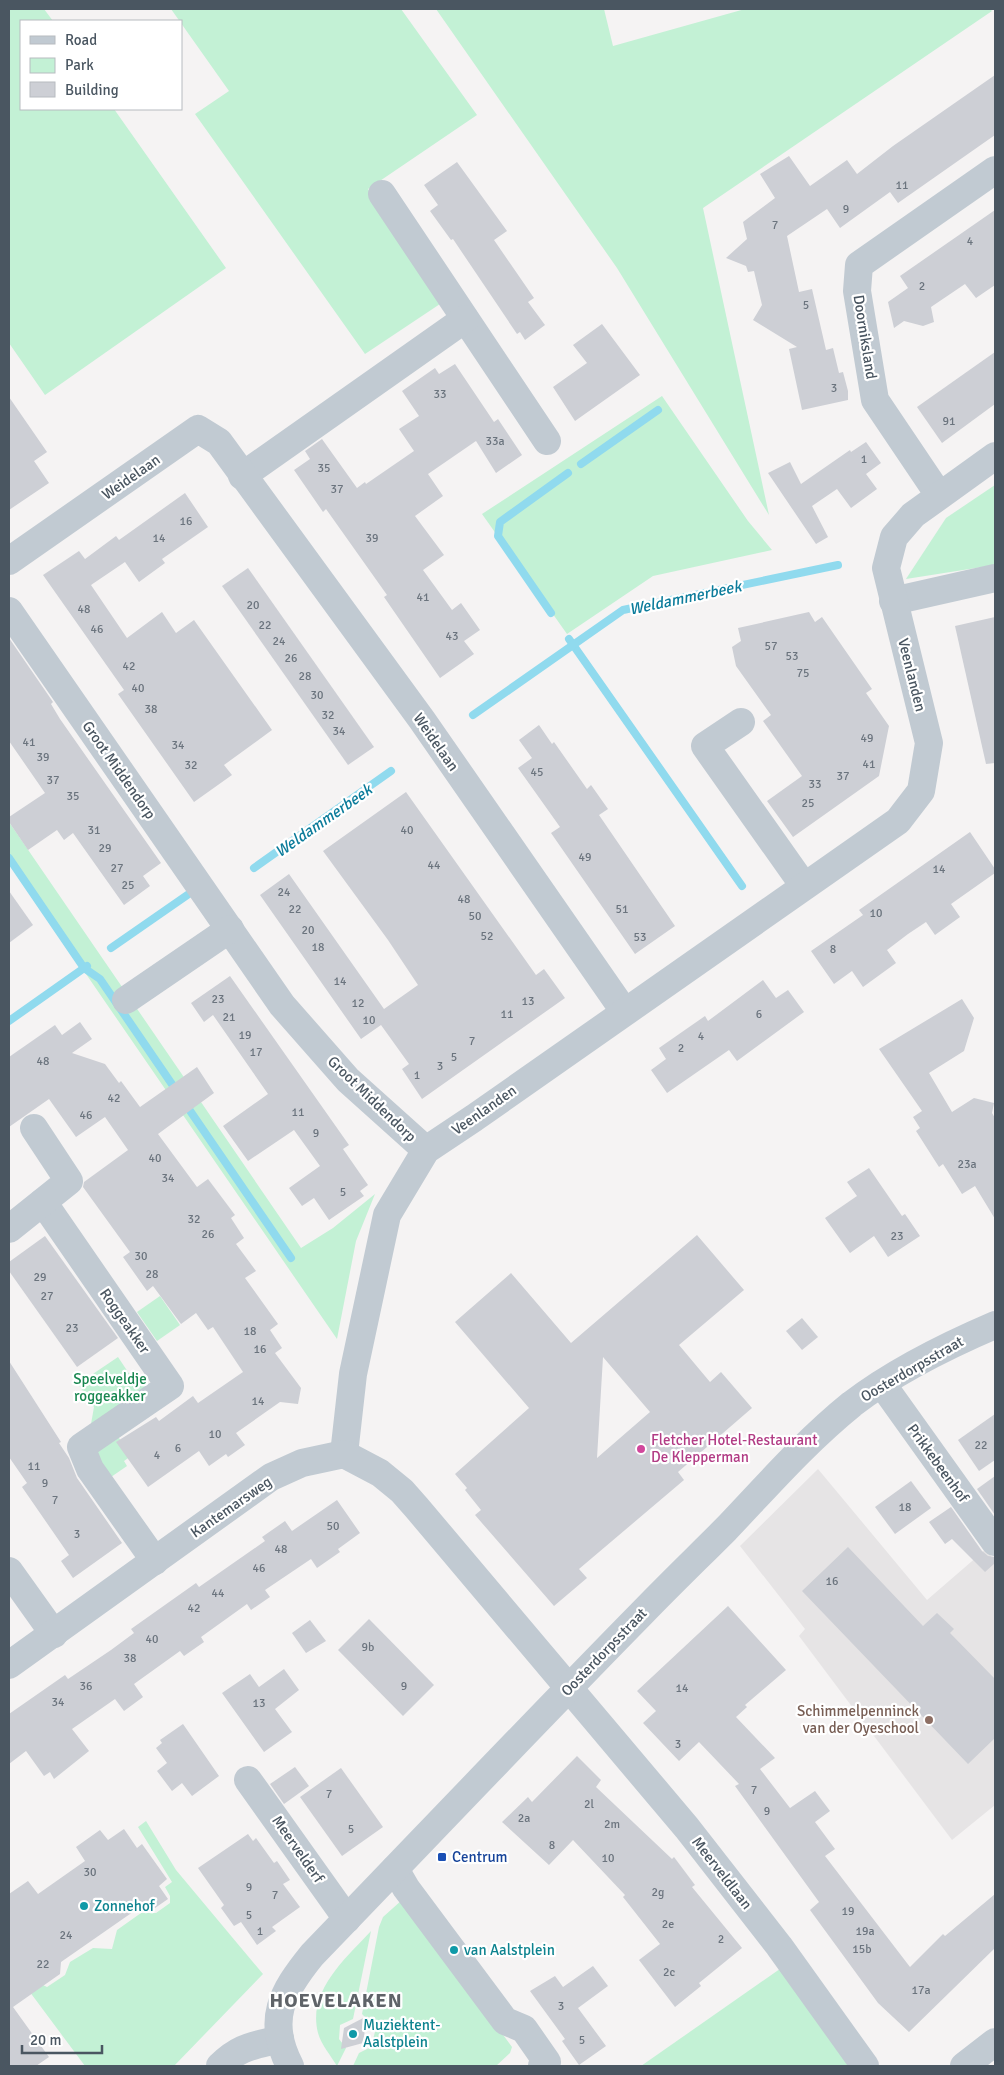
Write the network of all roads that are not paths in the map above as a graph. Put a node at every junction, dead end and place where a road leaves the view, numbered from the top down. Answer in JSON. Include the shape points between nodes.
{"nodes":[{"id":1,"x":995,"y":170,"type":"edge"},
{"id":2,"x":382,"y":194,"type":"dead end"},
{"id":3,"x":465,"y":319,"type":"junction"},
{"id":4,"x":548,"y":441,"type":"dead end"},
{"id":5,"x":995,"y":456,"type":"edge"},
{"id":6,"x":242,"y":476,"type":"junction"},
{"id":7,"x":939,"y":495,"type":"junction"},
{"id":8,"x":9,"y":561,"type":"edge"},
{"id":9,"x":995,"y":578,"type":"edge"},
{"id":10,"x":893,"y":601,"type":"junction"},
{"id":11,"x":9,"y":611,"type":"edge"},
{"id":12,"x":741,"y":722,"type":"dead end"},
{"id":13,"x":804,"y":886,"type":"junction"},
{"id":14,"x":230,"y":929,"type":"junction"},
{"id":15,"x":126,"y":1000,"type":"dead end"},
{"id":16,"x":624,"y":1011,"type":"junction"},
{"id":17,"x":34,"y":1128,"type":"dead end"},
{"id":18,"x":426,"y":1150,"type":"junction"},
{"id":19,"x":43,"y":1202,"type":"junction"},
{"id":20,"x":9,"y":1229,"type":"edge"},
{"id":21,"x":995,"y":1324,"type":"edge"},
{"id":22,"x":882,"y":1384,"type":"junction"},
{"id":23,"x":344,"y":1454,"type":"junction"},
{"id":24,"x":995,"y":1542,"type":"edge"},
{"id":25,"x":155,"y":1561,"type":"junction"},
{"id":26,"x":9,"y":1571,"type":"edge"},
{"id":27,"x":54,"y":1634,"type":"junction"},
{"id":28,"x":9,"y":1665,"type":"edge"},
{"id":29,"x":569,"y":1688,"type":"junction"},
{"id":30,"x":248,"y":1780,"type":"dead end"},
{"id":31,"x":395,"y":1869,"type":"junction"},
{"id":32,"x":347,"y":1919,"type":"junction"},
{"id":33,"x":280,"y":2039,"type":"junction"},
{"id":34,"x":995,"y":2042,"type":"edge"},
{"id":35,"x":220,"y":2066,"type":"edge"},
{"id":36,"x":290,"y":2066,"type":"edge"},
{"id":37,"x":542,"y":2066,"type":"edge"},
{"id":38,"x":865,"y":2066,"type":"edge"},
{"id":39,"x":964,"y":2066,"type":"edge"}],
"edges":[{"from":1,"to":7,"type":"street","name":"Doorniksland","via":[[859,265],[857,291],[875,400]]},
{"from":2,"to":3,"type":"street"},
{"from":3,"to":4,"type":"street"},
{"from":3,"to":6,"type":"street"},
{"from":5,"to":7,"type":"street","name":"Veenlanden"},
{"from":6,"to":8,"type":"street","name":"Weidelaan","via":[[219,442],[198,429]]},
{"from":6,"to":16,"type":"street","name":"Weidelaan","via":[[422,720]]},
{"from":7,"to":10,"type":"street","name":"Veenlanden","via":[[913,515],[894,537],[886,568]]},
{"from":9,"to":10,"type":"street"},
{"from":10,"to":13,"type":"street","name":"Veenlanden","via":[[929,743],[921,791],[898,821]]},
{"from":11,"to":14,"type":"street","name":"Groot Middendorp"},
{"from":12,"to":13,"type":"street","via":[[705,746]]},
{"from":13,"to":16,"type":"street","name":"Veenlanden"},
{"from":14,"to":15,"type":"street"},
{"from":14,"to":18,"type":"street","name":"Groot Middendorp","via":[[282,1005],[348,1080]]},
{"from":16,"to":18,"type":"street","name":"Veenlanden"},
{"from":17,"to":19,"type":"street","via":[[70,1181]]},
{"from":18,"to":23,"type":"street","name":"Veenlanden","via":[[387,1215],[353,1374]]},
{"from":19,"to":20,"type":"street"},
{"from":19,"to":25,"type":"street","name":"Roggeakker","via":[[170,1386],[80,1447],[90,1469]]},
{"from":21,"to":22,"type":"street","name":"Oosterdorpsstraat","via":[[919,1361]]},
{"from":22,"to":24,"type":"street","name":"Prikkebeenhof"},
{"from":22,"to":29,"type":"street","name":"Oosterdorpsstraat","via":[[852,1404],[770,1481]]},
{"from":23,"to":25,"type":"street","name":"Kantemarsweg","via":[[302,1463],[271,1477]]},
{"from":23,"to":29,"type":"street","via":[[380,1473],[402,1491]]},
{"from":25,"to":27,"type":"street","name":"Kantemarsweg"},
{"from":26,"to":27,"type":"street"},
{"from":27,"to":28,"type":"street","name":"Kantemarsweg"},
{"from":29,"to":31,"type":"street","name":"Oosterdorpsstraat"},
{"from":29,"to":38,"type":"street","name":"Meerveldlaan","via":[[681,1821],[768,1932]]},
{"from":30,"to":32,"type":"street","name":"Meervelderf"},
{"from":31,"to":32,"type":"street","name":"Oosterdorpsstraat"},
{"from":31,"to":37,"type":"street","via":[[505,2021],[524,2029],[547,2062]]},
{"from":32,"to":33,"type":"street","name":"Oosterdorpsstraat","via":[[288,1986],[281,2003]]},
{"from":33,"to":35,"type":"street","via":[[242,2048]]},
{"from":33,"to":36,"type":"street","name":"Oosterdorpsstraat"},
{"from":34,"to":39,"type":"street"}]}
